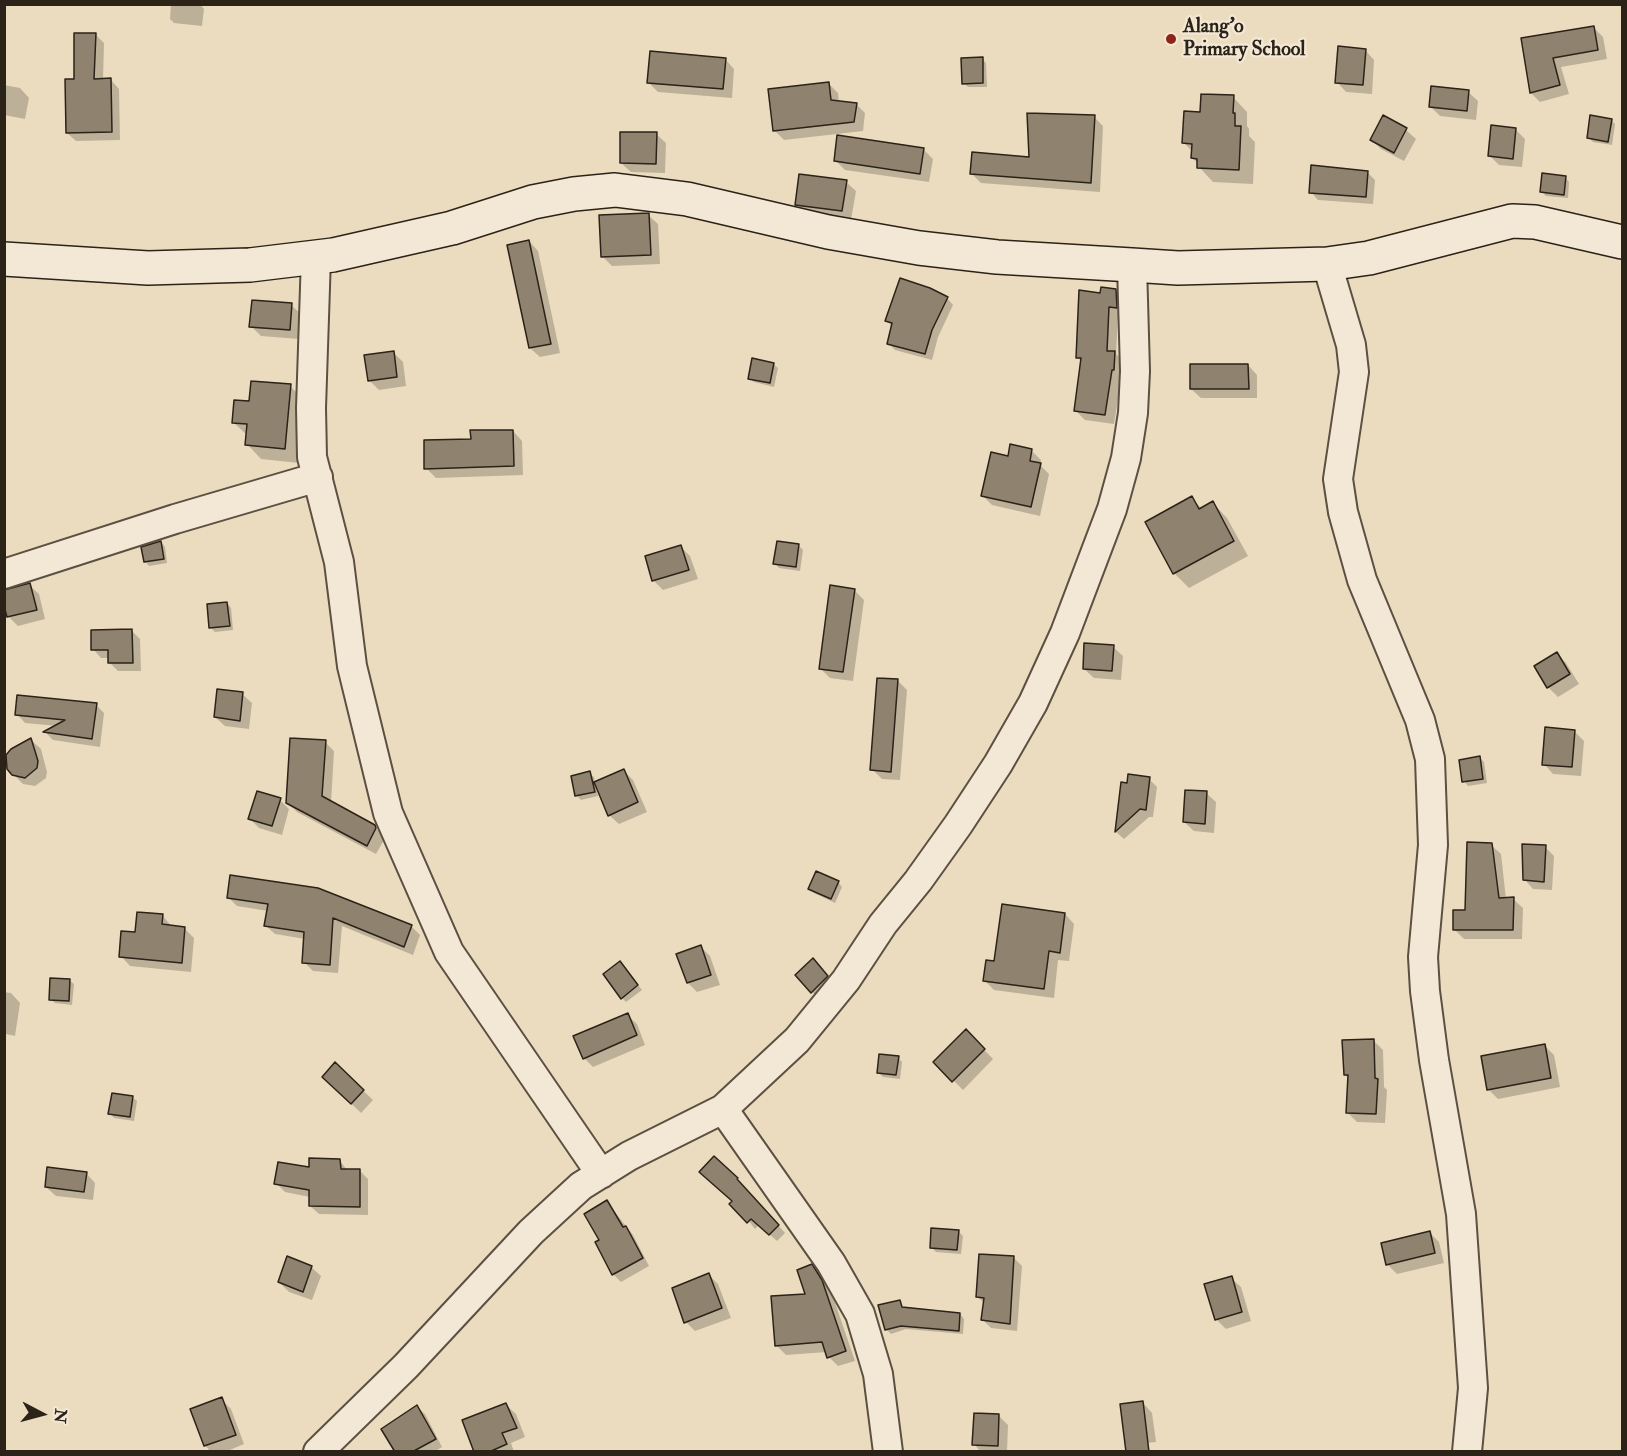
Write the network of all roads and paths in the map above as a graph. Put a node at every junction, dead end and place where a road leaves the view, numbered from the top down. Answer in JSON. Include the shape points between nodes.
{"nodes":[{"id":1,"x":1623,"y":242,"type":"edge"},
{"id":2,"x":316,"y":257,"type":"junction"},
{"id":3,"x":4,"y":259,"type":"edge"},
{"id":4,"x":1327,"y":264,"type":"junction"},
{"id":5,"x":1132,"y":265,"type":"junction"},
{"id":6,"x":318,"y":477,"type":"junction"},
{"id":7,"x":4,"y":574,"type":"edge"},
{"id":8,"x":723,"y":1109,"type":"junction"},
{"id":9,"x":601,"y":1174,"type":"junction"},
{"id":10,"x":318,"y":1452,"type":"edge"},
{"id":11,"x":888,"y":1452,"type":"edge"},
{"id":12,"x":1467,"y":1452,"type":"edge"}],
"edges":[{"from":1,"to":4,"type":"street","via":[[1535,222],[1512,221],[1369,258]]},
{"from":2,"to":3,"type":"street","via":[[250,265],[148,268]]},
{"from":2,"to":5,"type":"street","via":[[452,228],[533,202],[615,190],[687,199],[828,232],[920,248]]},
{"from":2,"to":6,"type":"street","via":[[311,408],[312,457]]},
{"from":4,"to":5,"type":"street","via":[[1178,268]]},
{"from":4,"to":12,"type":"street","via":[[1354,372],[1338,479],[1343,512],[1362,580],[1420,720],[1430,759],[1433,845],[1423,957],[1434,1060],[1461,1214],[1473,1388]]},
{"from":5,"to":8,"type":"street","via":[[1134,413],[1126,458],[1084,583],[1033,703],[958,825],[846,980],[797,1040]]},
{"from":6,"to":7,"type":"street"},
{"from":6,"to":9,"type":"street","via":[[339,562],[352,666],[387,813],[449,952]]},
{"from":8,"to":9,"type":"street"},
{"from":8,"to":11,"type":"street","via":[[831,1263],[860,1314],[878,1374]]},
{"from":9,"to":10,"type":"street","via":[[581,1186],[531,1232]]}]}
